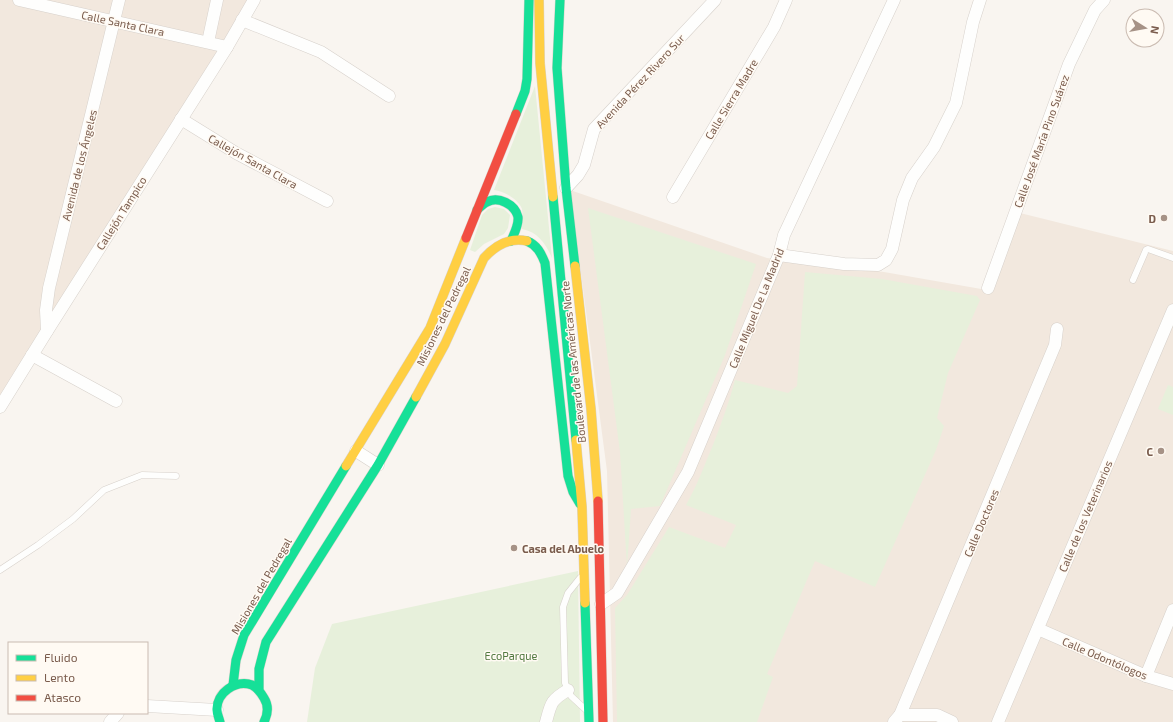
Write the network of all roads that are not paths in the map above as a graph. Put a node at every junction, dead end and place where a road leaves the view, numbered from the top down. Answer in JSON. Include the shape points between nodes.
{"nodes":[{"id":1,"x":19,"y":0,"type":"edge"},
{"id":2,"x":119,"y":0,"type":"edge"},
{"id":3,"x":216,"y":0,"type":"edge"},
{"id":4,"x":254,"y":0,"type":"edge"},
{"id":5,"x":529,"y":0,"type":"edge"},
{"id":6,"x":539,"y":0,"type":"edge"},
{"id":7,"x":560,"y":0,"type":"edge"},
{"id":8,"x":715,"y":0,"type":"edge"},
{"id":9,"x":786,"y":0,"type":"edge"},
{"id":10,"x":894,"y":0,"type":"edge"},
{"id":11,"x":980,"y":0,"type":"edge"},
{"id":12,"x":1104,"y":0,"type":"edge"},
{"id":13,"x":242,"y":20,"type":"junction"},
{"id":14,"x":114,"y":22,"type":"junction"},
{"id":15,"x":208,"y":42,"type":"junction"},
{"id":16,"x":227,"y":47,"type":"junction"},
{"id":17,"x":389,"y":96,"type":"dead end"},
{"id":18,"x":181,"y":120,"type":"junction"},
{"id":19,"x":566,"y":188,"type":"junction"},
{"id":20,"x":672,"y":197,"type":"dead end"},
{"id":21,"x":327,"y":201,"type":"dead end"},
{"id":22,"x":477,"y":210,"type":"junction"},
{"id":23,"x":511,"y":241,"type":"junction"},
{"id":24,"x":779,"y":255,"type":"junction"},
{"id":25,"x":1173,"y":258,"type":"edge"},
{"id":26,"x":1133,"y":280,"type":"dead end"},
{"id":27,"x":988,"y":288,"type":"dead end"},
{"id":28,"x":1173,"y":310,"type":"edge"},
{"id":29,"x":1057,"y":329,"type":"dead end"},
{"id":30,"x":47,"y":331,"type":"junction"},
{"id":31,"x":32,"y":355,"type":"junction"},
{"id":32,"x":116,"y":401,"type":"dead end"},
{"id":33,"x":0,"y":407,"type":"edge"},
{"id":34,"x":356,"y":451,"type":"junction"},
{"id":35,"x":378,"y":464,"type":"junction"},
{"id":36,"x":176,"y":476,"type":"dead end"},
{"id":37,"x":582,"y":507,"type":"junction"},
{"id":38,"x":0,"y":570,"type":"edge"},
{"id":39,"x":585,"y":572,"type":"junction"},
{"id":40,"x":601,"y":604,"type":"junction"},
{"id":41,"x":1173,"y":610,"type":"edge"},
{"id":42,"x":1038,"y":629,"type":"junction"},
{"id":43,"x":1146,"y":676,"type":"junction"},
{"id":44,"x":1173,"y":684,"type":"edge"},
{"id":45,"x":233,"y":685,"type":"junction"},
{"id":46,"x":259,"y":689,"type":"junction"},
{"id":47,"x":568,"y":690,"type":"junction"},
{"id":48,"x":148,"y":706,"type":"edge"},
{"id":49,"x":217,"y":710,"type":"junction"},
{"id":50,"x":117,"y":714,"type":"edge"},
{"id":51,"x":589,"y":717,"type":"edge"},
{"id":52,"x":897,"y":718,"type":"edge"},
{"id":53,"x":110,"y":722,"type":"edge"},
{"id":54,"x":220,"y":722,"type":"edge"},
{"id":55,"x":264,"y":722,"type":"edge"},
{"id":56,"x":546,"y":722,"type":"edge"},
{"id":57,"x":603,"y":722,"type":"edge"},
{"id":58,"x":952,"y":722,"type":"edge"},
{"id":59,"x":998,"y":722,"type":"edge"}],
"edges":[{"from":1,"to":14,"type":"street","name":"Calle Santa Clara"},
{"from":2,"to":14,"type":"street","name":"Avenida de los Ángeles"},
{"from":3,"to":15,"type":"street"},
{"from":4,"to":13,"type":"street","name":"Callejón Tampico"},
{"from":5,"to":22,"type":"street","name":"Misiones del Pedregal","via":[[525,91]]},
{"from":6,"to":37,"type":"street","name":"Boulevard de las Américas Norte","via":[[540,63]]},
{"from":7,"to":19,"type":"street","name":"Boulevard de las Américas Norte","via":[[557,68]]},
{"from":8,"to":19,"type":"street","name":"Avenida Pérez Rivero Sur","via":[[594,129],[584,165]]},
{"from":9,"to":20,"type":"street","name":"Calle Sierra Madre","via":[[774,27]]},
{"from":10,"to":24,"type":"street","name":"Calle Miguel De La Madrid","via":[[784,235]]},
{"from":11,"to":24,"type":"street","via":[[956,103],[934,147],[912,178],[903,200],[892,249],[886,260],[878,265],[844,264]]},
{"from":12,"to":27,"type":"street","name":"Calle José María Pino Suárez","via":[[1095,10],[1069,64]]},
{"from":13,"to":16,"type":"street","name":"Callejón Tampico"},
{"from":13,"to":17,"type":"street","via":[[321,52]]},
{"from":14,"to":15,"type":"street","name":"Calle Santa Clara"},
{"from":14,"to":30,"type":"street","name":"Avenida de los Ángeles","via":[[50,281],[46,310]]},
{"from":15,"to":16,"type":"street","name":"Calle Santa Clara"},
{"from":16,"to":18,"type":"street","name":"Callejón Tampico"},
{"from":18,"to":21,"type":"street","name":"Callejón Santa Clara","via":[[236,153]]},
{"from":18,"to":30,"type":"street","name":"Callejón Tampico"},
{"from":19,"to":40,"type":"street","name":"Boulevard de las Américas Norte","via":[[591,409],[598,493]]},
{"from":22,"to":23,"type":"street","via":[[488,201],[499,199],[514,208],[518,217]]},
{"from":22,"to":34,"type":"street","name":"Misiones del Pedregal","via":[[430,328]]},
{"from":23,"to":35,"type":"street","name":"Misiones del Pedregal","via":[[495,247],[484,258],[445,344]]},
{"from":23,"to":37,"type":"street","via":[[523,240],[534,245],[545,263],[568,476],[573,492]]},
{"from":24,"to":40,"type":"street","name":"Calle Miguel De La Madrid","via":[[688,472],[617,593]]},
{"from":25,"to":26,"type":"lane","via":[[1146,250]]},
{"from":28,"to":42,"type":"street","name":"Calle de los Veterinarios"},
{"from":29,"to":52,"type":"street","name":"Calle Doctores","via":[[1055,345]]},
{"from":30,"to":31,"type":"street","name":"Callejón Tampico"},
{"from":31,"to":32,"type":"street"},
{"from":31,"to":33,"type":"street","name":"Callejón Tampico"},
{"from":34,"to":35,"type":"street"},
{"from":34,"to":45,"type":"street","name":"Misiones del Pedregal","via":[[244,635],[236,660]]},
{"from":35,"to":46,"type":"street","name":"Misiones del Pedregal","via":[[266,642],[259,669]]},
{"from":36,"to":38,"type":"lane","via":[[142,475],[104,490],[73,519]]},
{"from":37,"to":39,"type":"street","name":"Boulevard de las Américas Norte"},
{"from":39,"to":47,"type":"lane","via":[[568,593],[563,606],[565,683]]},
{"from":39,"to":51,"type":"street","name":"Boulevard de las Américas Norte"},
{"from":40,"to":57,"type":"street","name":"Boulevard de las Américas Norte"},
{"from":41,"to":43,"type":"street"},
{"from":42,"to":43,"type":"street","name":"Calle Odontólogos"},
{"from":42,"to":59,"type":"street","name":"Calle de los Veterinarios"},
{"from":43,"to":44,"type":"street","name":"Calle Odontólogos"},
{"from":45,"to":46,"type":"street","via":[[246,684]]},
{"from":45,"to":49,"type":"street","via":[[221,695]]},
{"from":46,"to":55,"type":"street","via":[[267,703],[268,711]]},
{"from":47,"to":51,"type":"lane"},
{"from":47,"to":56,"type":"street","via":[[555,698]]},
{"from":48,"to":49,"type":"street"},
{"from":49,"to":54,"type":"street"},
{"from":50,"to":53,"type":"street"},
{"from":52,"to":58,"type":"street","name":"Calle Doctores","via":[[937,715]]}]}
